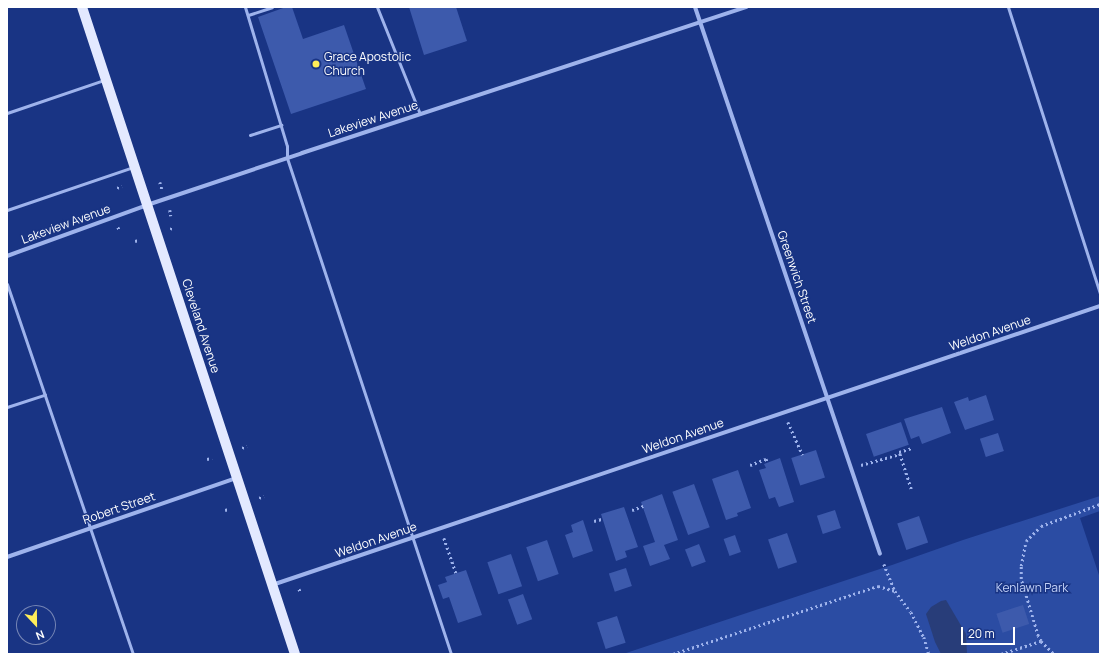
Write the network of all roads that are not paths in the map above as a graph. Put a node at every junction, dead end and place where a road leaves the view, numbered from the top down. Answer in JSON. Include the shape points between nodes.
{"nodes":[{"id":1,"x":82,"y":7,"type":"edge"},
{"id":2,"x":245,"y":7,"type":"edge"},
{"id":3,"x":272,"y":7,"type":"edge"},
{"id":4,"x":377,"y":7,"type":"edge"},
{"id":5,"x":695,"y":7,"type":"edge"},
{"id":6,"x":747,"y":7,"type":"edge"},
{"id":7,"x":1008,"y":7,"type":"edge"},
{"id":8,"x":248,"y":16,"type":"junction"},
{"id":9,"x":701,"y":22,"type":"junction"},
{"id":10,"x":106,"y":80,"type":"junction"},
{"id":11,"x":7,"y":113,"type":"edge"},
{"id":12,"x":420,"y":114,"type":"junction"},
{"id":13,"x":281,"y":125,"type":"junction"},
{"id":14,"x":250,"y":135,"type":"dead end"},
{"id":15,"x":287,"y":158,"type":"junction"},
{"id":16,"x":134,"y":167,"type":"junction"},
{"id":17,"x":147,"y":205,"type":"junction"},
{"id":18,"x":7,"y":210,"type":"edge"},
{"id":19,"x":7,"y":256,"type":"edge"},
{"id":20,"x":7,"y":284,"type":"edge"},
{"id":21,"x":1100,"y":294,"type":"edge"},
{"id":22,"x":1100,"y":306,"type":"edge"},
{"id":23,"x":44,"y":395,"type":"junction"},
{"id":24,"x":828,"y":398,"type":"junction"},
{"id":25,"x":7,"y":407,"type":"edge"},
{"id":26,"x":237,"y":478,"type":"junction"},
{"id":27,"x":90,"y":528,"type":"junction"},
{"id":28,"x":412,"y":538,"type":"junction"},
{"id":29,"x":880,"y":554,"type":"road end"},
{"id":30,"x":7,"y":557,"type":"edge"},
{"id":31,"x":272,"y":585,"type":"junction"},
{"id":32,"x":133,"y":654,"type":"edge"},
{"id":33,"x":295,"y":654,"type":"edge"},
{"id":34,"x":451,"y":654,"type":"edge"}],
"edges":[{"from":1,"to":10,"type":"main road","name":"Cleveland Avenue"},
{"from":2,"to":8,"type":"lane"},
{"from":3,"to":8,"type":"lane"},
{"from":4,"to":12,"type":"lane"},
{"from":5,"to":9,"type":"street","name":"Greenwich Street"},
{"from":6,"to":9,"type":"street","name":"Lakeview Avenue"},
{"from":7,"to":21,"type":"lane"},
{"from":8,"to":13,"type":"lane"},
{"from":9,"to":12,"type":"street","name":"Lakeview Avenue"},
{"from":9,"to":24,"type":"street","name":"Greenwich Street"},
{"from":10,"to":11,"type":"lane"},
{"from":10,"to":16,"type":"main road","name":"Cleveland Avenue"},
{"from":12,"to":15,"type":"street","name":"Lakeview Avenue"},
{"from":13,"to":14,"type":"lane"},
{"from":13,"to":15,"type":"lane","via":[[288,149]]},
{"from":15,"to":17,"type":"street","name":"Lakeview Avenue"},
{"from":15,"to":28,"type":"lane"},
{"from":16,"to":17,"type":"main road","name":"Cleveland Avenue"},
{"from":16,"to":18,"type":"lane"},
{"from":17,"to":19,"type":"street","name":"Lakeview Avenue"},
{"from":17,"to":26,"type":"main road","name":"Cleveland Avenue"},
{"from":20,"to":23,"type":"lane"},
{"from":22,"to":24,"type":"street","name":"Weldon Avenue"},
{"from":23,"to":25,"type":"lane"},
{"from":23,"to":27,"type":"lane"},
{"from":24,"to":28,"type":"street","name":"Weldon Avenue"},
{"from":24,"to":29,"type":"street","name":"Greenwich Street"},
{"from":26,"to":27,"type":"street","name":"Robert Street"},
{"from":26,"to":31,"type":"main road","name":"Cleveland Avenue"},
{"from":27,"to":30,"type":"street","name":"Robert Street"},
{"from":27,"to":32,"type":"lane"},
{"from":28,"to":31,"type":"street","name":"Weldon Avenue"},
{"from":28,"to":34,"type":"lane"},
{"from":31,"to":33,"type":"main road","name":"Cleveland Avenue"}]}
